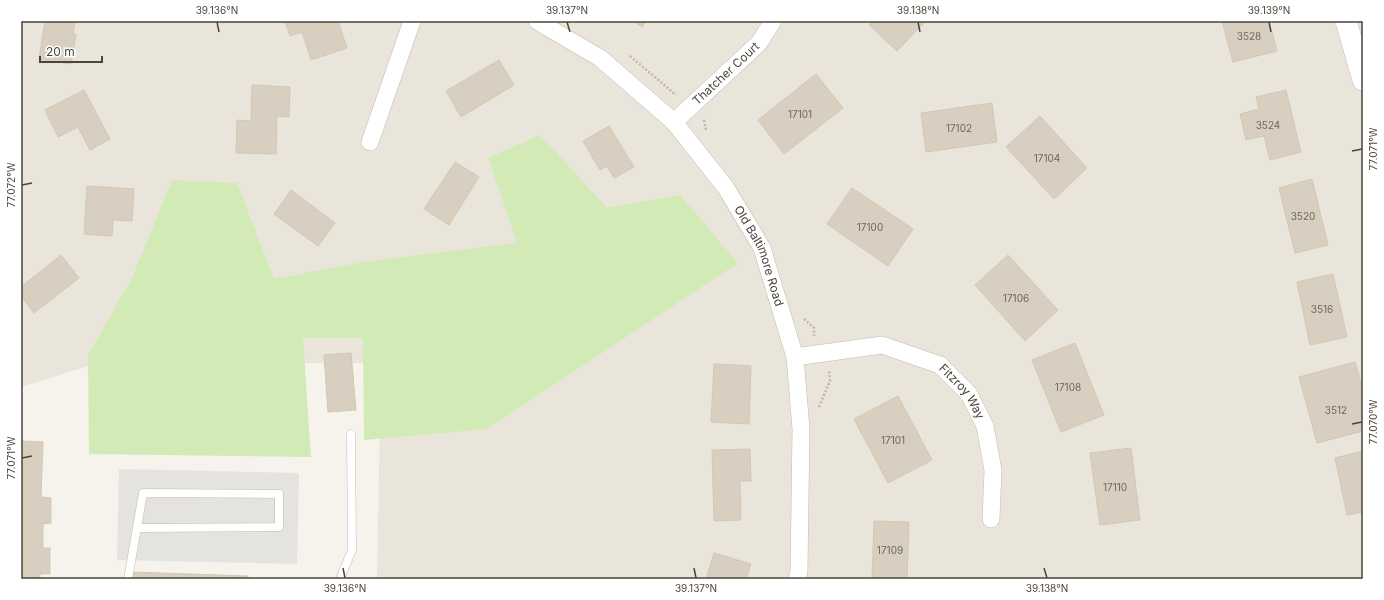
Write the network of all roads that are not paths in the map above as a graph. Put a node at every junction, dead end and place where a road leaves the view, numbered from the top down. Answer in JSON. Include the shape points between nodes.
{"nodes":[{"id":1,"x":412,"y":21,"type":"edge"},
{"id":2,"x":537,"y":21,"type":"edge"},
{"id":3,"x":772,"y":21,"type":"edge"},
{"id":4,"x":1346,"y":21,"type":"edge"},
{"id":5,"x":1363,"y":80,"type":"edge"},
{"id":6,"x":674,"y":122,"type":"junction"},
{"id":7,"x":370,"y":142,"type":"dead end"},
{"id":8,"x":795,"y":357,"type":"junction"},
{"id":9,"x":351,"y":434,"type":"dead end"},
{"id":10,"x":991,"y":519,"type":"dead end"},
{"id":11,"x":137,"y":528,"type":"junction"},
{"id":12,"x":128,"y":579,"type":"edge"},
{"id":13,"x":340,"y":579,"type":"edge"},
{"id":14,"x":797,"y":579,"type":"edge"}],
"edges":[{"from":1,"to":7,"type":"street"},
{"from":2,"to":6,"type":"street","name":"Old Baltimore Road","via":[[600,58]]},
{"from":3,"to":6,"type":"street","name":"Thatcher Court","via":[[759,43]]},
{"from":4,"to":5,"type":"street"},
{"from":6,"to":8,"type":"street","name":"Old Baltimore Road","via":[[726,188],[762,248]]},
{"from":8,"to":10,"type":"street","name":"Fitzroy Way","via":[[882,345],[940,365],[969,394],[985,426],[993,470]]},
{"from":8,"to":14,"type":"street","name":"Old Baltimore Road","via":[[801,429]]},
{"from":9,"to":13,"type":"lane","via":[[352,550]]},
{"from":11,"to":11,"type":"lane","via":[[143,493],[279,494],[279,528]]},
{"from":11,"to":12,"type":"lane"}]}
